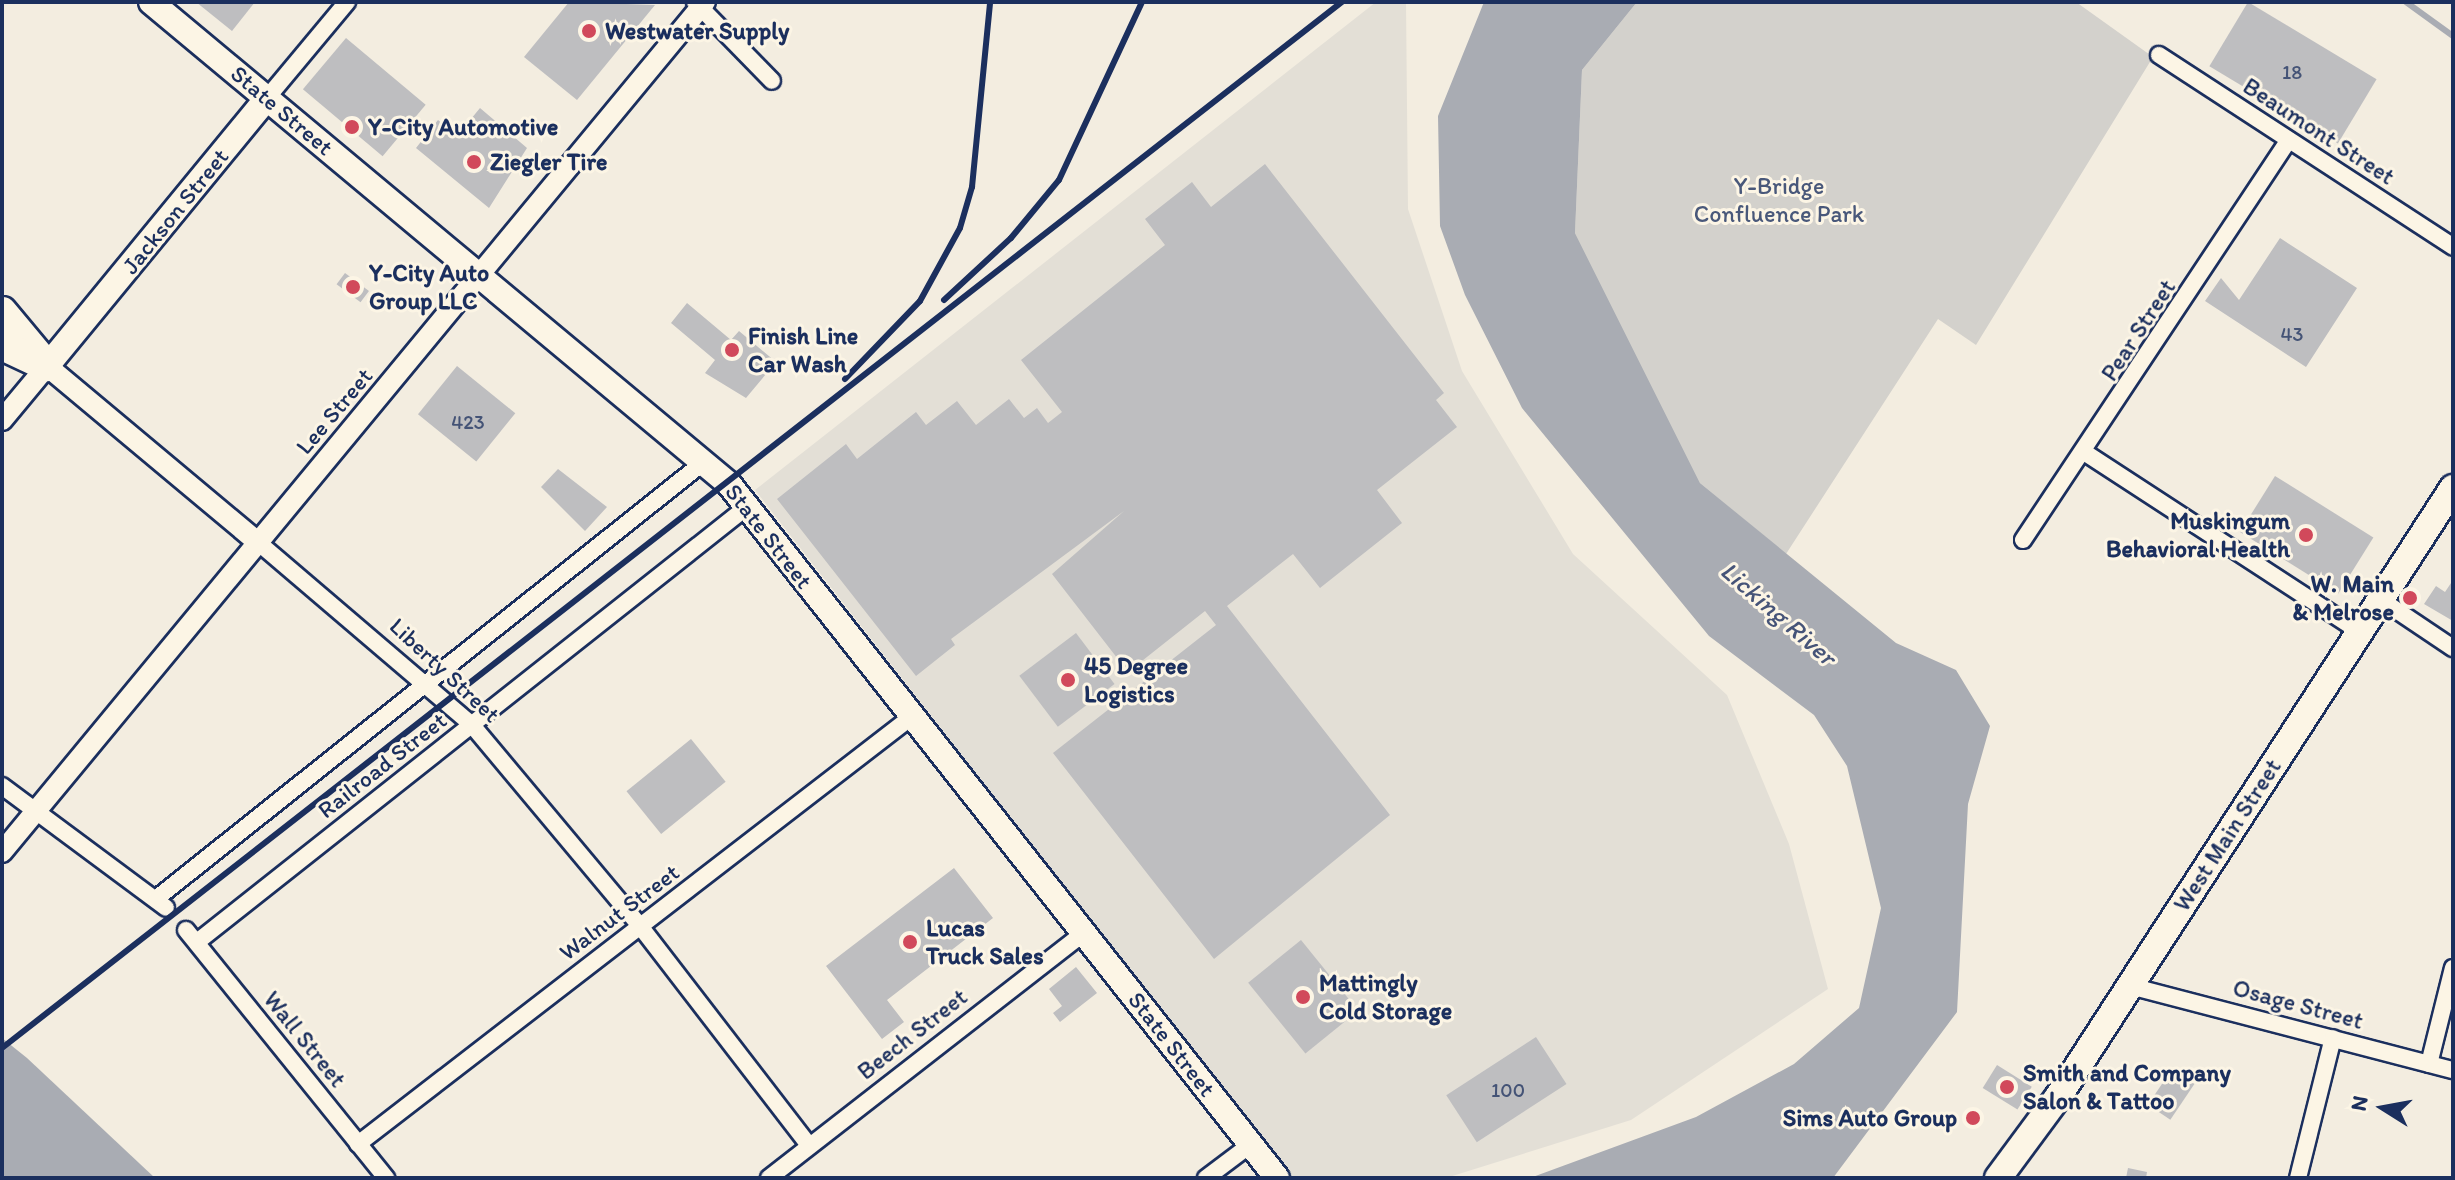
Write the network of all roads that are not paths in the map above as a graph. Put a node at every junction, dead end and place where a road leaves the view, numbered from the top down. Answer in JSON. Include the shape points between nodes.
{"nodes":[{"id":1,"x":151,"y":2,"type":"edge"},
{"id":2,"x":347,"y":2,"type":"edge"},
{"id":3,"x":700,"y":4,"type":"edge"},
{"id":4,"x":2159,"y":55,"type":"dead end"},
{"id":5,"x":772,"y":81,"type":"dead end"},
{"id":6,"x":267,"y":98,"type":"junction"},
{"id":7,"x":2289,"y":140,"type":"junction"},
{"id":8,"x":2453,"y":247,"type":"edge"},
{"id":9,"x":481,"y":273,"type":"junction"},
{"id":10,"x":2,"y":312,"type":"edge"},
{"id":11,"x":2,"y":345,"type":"edge"},
{"id":12,"x":47,"y":366,"type":"junction"},
{"id":13,"x":2,"y":420,"type":"edge"},
{"id":14,"x":2084,"y":452,"type":"junction"},
{"id":15,"x":705,"y":461,"type":"junction"},
{"id":16,"x":2453,"y":488,"type":"edge"},
{"id":17,"x":748,"y":506,"type":"junction"},
{"id":18,"x":2023,"y":540,"type":"dead end"},
{"id":19,"x":259,"y":543,"type":"junction"},
{"id":20,"x":2380,"y":599,"type":"junction"},
{"id":21,"x":2359,"y":631,"type":"junction"},
{"id":22,"x":2453,"y":648,"type":"edge"},
{"id":23,"x":426,"y":682,"type":"junction"},
{"id":24,"x":910,"y":718,"type":"junction"},
{"id":25,"x":472,"y":725,"type":"junction"},
{"id":26,"x":2,"y":786,"type":"edge"},
{"id":27,"x":39,"y":810,"type":"junction"},
{"id":28,"x":2,"y":852,"type":"edge"},
{"id":29,"x":640,"y":926,"type":"junction"},
{"id":30,"x":1086,"y":931,"type":"junction"},
{"id":31,"x":191,"y":936,"type":"joint"},
{"id":32,"x":2453,"y":968,"type":"edge"},
{"id":33,"x":2130,"y":986,"type":"junction"},
{"id":34,"x":2333,"y":1038,"type":"junction"},
{"id":35,"x":2429,"y":1064,"type":"junction"},
{"id":36,"x":2453,"y":1070,"type":"edge"},
{"id":37,"x":358,"y":1144,"type":"junction"},
{"id":38,"x":808,"y":1144,"type":"junction"},
{"id":39,"x":1250,"y":1145,"type":"junction"},
{"id":40,"x":1274,"y":1175,"type":"edge"},
{"id":41,"x":386,"y":1178,"type":"edge"},
{"id":42,"x":769,"y":1178,"type":"edge"},
{"id":43,"x":1206,"y":1178,"type":"edge"},
{"id":44,"x":1998,"y":1178,"type":"edge"},
{"id":45,"x":2298,"y":1178,"type":"edge"}],
"edges":[{"from":1,"to":6,"type":"main road","name":"State Street"},
{"from":2,"to":6,"type":"street","name":"Jackson Street"},
{"from":3,"to":5,"type":"street"},
{"from":3,"to":9,"type":"street","name":"Lee Street"},
{"from":4,"to":7,"type":"street","name":"Beaumont Street"},
{"from":6,"to":9,"type":"main road","name":"State Street"},
{"from":6,"to":12,"type":"main road","name":"Jackson Street"},
{"from":7,"to":8,"type":"street","name":"Beaumont Street"},
{"from":7,"to":14,"type":"street","name":"Pear Street"},
{"from":9,"to":15,"type":"main road","name":"State Street"},
{"from":9,"to":19,"type":"street","name":"Lee Street"},
{"from":10,"to":12,"type":"highway"},
{"from":11,"to":12,"type":"highway"},
{"from":12,"to":13,"type":"street","name":"Jackson Street"},
{"from":12,"to":19,"type":"street","name":"Liberty Street"},
{"from":14,"to":18,"type":"street","name":"Pear Street","via":[[2029,522]]},
{"from":14,"to":21,"type":"street"},
{"from":15,"to":17,"type":"main road","name":"State Street"},
{"from":15,"to":23,"type":"street","name":"Railroad Street"},
{"from":16,"to":20,"type":"main road","name":"West Main Street"},
{"from":17,"to":24,"type":"main road","name":"State Street"},
{"from":17,"to":25,"type":"street","name":"Railroad Street"},
{"from":19,"to":23,"type":"street","name":"Liberty Street"},
{"from":19,"to":27,"type":"street","name":"Lee Street"},
{"from":20,"to":21,"type":"main road","name":"West Main Street"},
{"from":20,"to":22,"type":"street"},
{"from":21,"to":33,"type":"main road","name":"West Main Street"},
{"from":23,"to":25,"type":"street","name":"Liberty Street"},
{"from":23,"to":27,"type":"street","name":"Railroad Street","via":[[161,903]]},
{"from":24,"to":29,"type":"street","name":"Walnut Street"},
{"from":24,"to":30,"type":"main road","name":"State Street"},
{"from":25,"to":29,"type":"street","name":"Liberty Street"},
{"from":25,"to":31,"type":"street","name":"Railroad Street"},
{"from":26,"to":27,"type":"street"},
{"from":27,"to":28,"type":"street","name":"Lee Street"},
{"from":29,"to":37,"type":"street","name":"Walnut Street"},
{"from":29,"to":38,"type":"street","name":"Liberty Street"},
{"from":30,"to":38,"type":"street","name":"Beech Street"},
{"from":30,"to":39,"type":"main road","name":"State Street"},
{"from":31,"to":37,"type":"street","name":"Wall Street"},
{"from":32,"to":35,"type":"street"},
{"from":33,"to":34,"type":"street","name":"Osage Street"},
{"from":33,"to":44,"type":"main road","name":"West Main Street"},
{"from":34,"to":35,"type":"street","name":"Osage Street"},
{"from":34,"to":45,"type":"street"},
{"from":35,"to":36,"type":"street","name":"Osage Street"},
{"from":37,"to":41,"type":"street","name":"Wall Street"},
{"from":38,"to":42,"type":"street","name":"Beech Street"},
{"from":39,"to":40,"type":"main road","name":"State Street"},
{"from":39,"to":43,"type":"street"}]}
